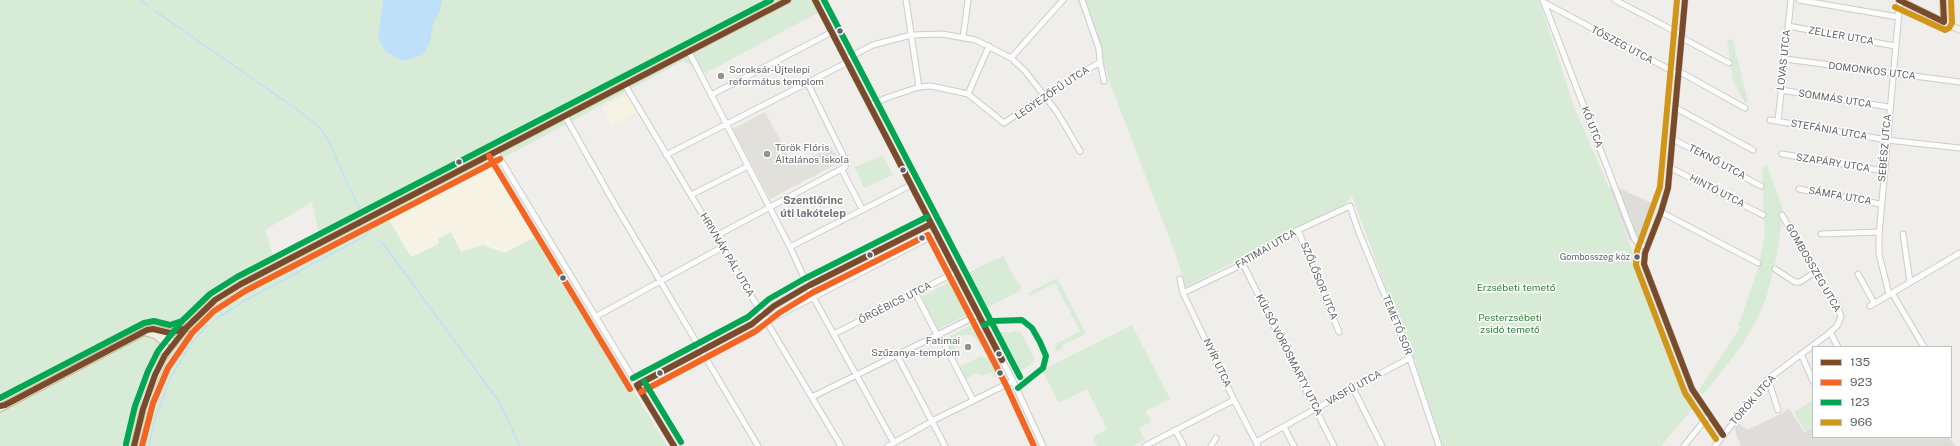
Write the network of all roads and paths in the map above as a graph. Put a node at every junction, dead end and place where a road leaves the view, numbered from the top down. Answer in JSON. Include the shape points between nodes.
{"nodes":[{"id":1,"x":788,"y":0,"type":"edge"},
{"id":2,"x":815,"y":0,"type":"edge"},
{"id":3,"x":906,"y":0,"type":"edge"},
{"id":4,"x":968,"y":0,"type":"edge"},
{"id":5,"x":1063,"y":0,"type":"edge"},
{"id":6,"x":1082,"y":0,"type":"edge"},
{"id":7,"x":1543,"y":0,"type":"edge"},
{"id":8,"x":1615,"y":0,"type":"edge"},
{"id":9,"x":1685,"y":0,"type":"edge"},
{"id":10,"x":1791,"y":0,"type":"edge"},
{"id":11,"x":1798,"y":0,"type":"edge"},
{"id":12,"x":1899,"y":0,"type":"edge"},
{"id":13,"x":1943,"y":0,"type":"edge"},
{"id":14,"x":1898,"y":17,"type":"junction"},
{"id":15,"x":1944,"y":22,"type":"junction"},
{"id":16,"x":1788,"y":26,"type":"junction"},
{"id":17,"x":1960,"y":30,"type":"edge"},
{"id":18,"x":832,"y":32,"type":"junction"},
{"id":19,"x":911,"y":35,"type":"junction"},
{"id":20,"x":1682,"y":36,"type":"junction"},
{"id":21,"x":963,"y":38,"type":"junction"},
{"id":22,"x":989,"y":46,"type":"junction"},
{"id":23,"x":1895,"y":46,"type":"junction"},
{"id":24,"x":689,"y":52,"type":"junction"},
{"id":25,"x":1011,"y":58,"type":"junction"},
{"id":26,"x":1785,"y":59,"type":"junction"},
{"id":27,"x":847,"y":60,"type":"junction"},
{"id":28,"x":1100,"y":62,"type":"junction"},
{"id":29,"x":1729,"y":63,"type":"dead end"},
{"id":30,"x":1679,"y":73,"type":"junction"},
{"id":31,"x":1892,"y":74,"type":"junction"},
{"id":32,"x":1104,"y":80,"type":"dead end"},
{"id":33,"x":1960,"y":82,"type":"edge"},
{"id":34,"x":808,"y":84,"type":"junction"},
{"id":35,"x":625,"y":85,"type":"junction"},
{"id":36,"x":919,"y":87,"type":"junction"},
{"id":37,"x":1781,"y":90,"type":"junction"},
{"id":38,"x":968,"y":94,"type":"junction"},
{"id":39,"x":711,"y":95,"type":"junction"},
{"id":40,"x":1045,"y":95,"type":"junction"},
{"id":41,"x":870,"y":106,"type":"junction"},
{"id":42,"x":1889,"y":107,"type":"junction"},
{"id":43,"x":1676,"y":108,"type":"junction"},
{"id":44,"x":1745,"y":108,"type":"dead end"},
{"id":45,"x":565,"y":116,"type":"junction"},
{"id":46,"x":1770,"y":120,"type":"dead end"},
{"id":47,"x":1778,"y":121,"type":"junction"},
{"id":48,"x":726,"y":125,"type":"junction"},
{"id":49,"x":1673,"y":139,"type":"junction"},
{"id":50,"x":1887,"y":140,"type":"junction"},
{"id":51,"x":1960,"y":148,"type":"edge"},
{"id":52,"x":1753,"y":150,"type":"dead end"},
{"id":53,"x":1080,"y":151,"type":"dead end"},
{"id":54,"x":496,"y":152,"type":"junction"},
{"id":55,"x":1782,"y":154,"type":"dead end"},
{"id":56,"x":666,"y":155,"type":"junction"},
{"id":57,"x":748,"y":166,"type":"junction"},
{"id":58,"x":1671,"y":168,"type":"junction"},
{"id":59,"x":842,"y":170,"type":"junction"},
{"id":60,"x":1884,"y":171,"type":"junction"},
{"id":61,"x":911,"y":184,"type":"junction"},
{"id":62,"x":1761,"y":186,"type":"dead end"},
{"id":63,"x":1799,"y":189,"type":"dead end"},
{"id":64,"x":691,"y":195,"type":"junction"},
{"id":65,"x":1880,"y":204,"type":"junction"},
{"id":66,"x":1350,"y":206,"type":"joint"},
{"id":67,"x":769,"y":208,"type":"junction"},
{"id":68,"x":862,"y":209,"type":"junction"},
{"id":69,"x":1661,"y":212,"type":"junction"},
{"id":70,"x":1763,"y":215,"type":"dead end"},
{"id":71,"x":1782,"y":215,"type":"dead end"},
{"id":72,"x":931,"y":224,"type":"junction"},
{"id":73,"x":1298,"y":230,"type":"junction"},
{"id":74,"x":1879,"y":232,"type":"junction"},
{"id":75,"x":936,"y":234,"type":"junction"},
{"id":76,"x":1821,"y":234,"type":"dead end"},
{"id":77,"x":1903,"y":234,"type":"dead end"},
{"id":78,"x":716,"y":236,"type":"junction"},
{"id":79,"x":790,"y":247,"type":"junction"},
{"id":80,"x":1647,"y":247,"type":"junction"},
{"id":81,"x":719,"y":249,"type":"dead end"},
{"id":82,"x":1960,"y":253,"type":"edge"},
{"id":83,"x":1758,"y":263,"type":"dead end"},
{"id":84,"x":1243,"y":264,"type":"junction"},
{"id":85,"x":1775,"y":269,"type":"dead end"},
{"id":86,"x":956,"y":272,"type":"junction"},
{"id":87,"x":1815,"y":272,"type":"junction"},
{"id":88,"x":1858,"y":274,"type":"dead end"},
{"id":89,"x":1180,"y":279,"type":"dead end"},
{"id":90,"x":660,"y":281,"type":"junction"},
{"id":91,"x":1910,"y":282,"type":"junction"},
{"id":92,"x":808,"y":286,"type":"junction"},
{"id":93,"x":1183,"y":293,"type":"junction"},
{"id":94,"x":1891,"y":293,"type":"junction"},
{"id":95,"x":916,"y":294,"type":"junction"},
{"id":96,"x":814,"y":297,"type":"junction"},
{"id":97,"x":978,"y":315,"type":"junction"},
{"id":98,"x":762,"y":316,"type":"junction"},
{"id":99,"x":596,"y":317,"type":"junction"},
{"id":100,"x":766,"y":321,"type":"junction"},
{"id":101,"x":1840,"y":322,"type":"joint"},
{"id":102,"x":752,"y":324,"type":"junction"},
{"id":103,"x":186,"y":328,"type":"junction"},
{"id":104,"x":144,"y":331,"type":"junction"},
{"id":105,"x":166,"y":332,"type":"junction"},
{"id":106,"x":1339,"y":332,"type":"dead end"},
{"id":107,"x":1830,"y":332,"type":"junction"},
{"id":108,"x":834,"y":334,"type":"junction"},
{"id":109,"x":938,"y":335,"type":"junction"},
{"id":110,"x":174,"y":343,"type":"junction"},
{"id":111,"x":1837,"y":346,"type":"edge"},
{"id":112,"x":1923,"y":346,"type":"edge"},
{"id":113,"x":702,"y":351,"type":"junction"},
{"id":114,"x":1801,"y":354,"type":"junction"},
{"id":115,"x":166,"y":355,"type":"junction"},
{"id":116,"x":897,"y":355,"type":"junction"},
{"id":117,"x":1410,"y":358,"type":"junction"},
{"id":118,"x":856,"y":375,"type":"junction"},
{"id":119,"x":1768,"y":379,"type":"junction"},
{"id":120,"x":1812,"y":379,"type":"edge"},
{"id":121,"x":1013,"y":381,"type":"junction"},
{"id":122,"x":637,"y":385,"type":"junction"},
{"id":123,"x":1353,"y":388,"type":"junction"},
{"id":124,"x":812,"y":397,"type":"junction"},
{"id":125,"x":973,"y":400,"type":"junction"},
{"id":126,"x":1234,"y":400,"type":"junction"},
{"id":127,"x":2,"y":407,"type":"edge"},
{"id":128,"x":1316,"y":409,"type":"junction"},
{"id":129,"x":1778,"y":410,"type":"dead end"},
{"id":130,"x":1709,"y":415,"type":"junction"},
{"id":131,"x":932,"y":422,"type":"junction"},
{"id":132,"x":1284,"y":427,"type":"junction"},
{"id":133,"x":1174,"y":430,"type":"junction"},
{"id":134,"x":1723,"y":435,"type":"junction"},
{"id":135,"x":1216,"y":438,"type":"dead end"},
{"id":136,"x":894,"y":443,"type":"junction"},
{"id":137,"x":1257,"y":444,"type":"edge"},
{"id":138,"x":134,"y":446,"type":"edge"},
{"id":139,"x":674,"y":446,"type":"edge"},
{"id":140,"x":758,"y":446,"type":"edge"},
{"id":141,"x":841,"y":446,"type":"edge"},
{"id":142,"x":888,"y":446,"type":"edge"},
{"id":143,"x":945,"y":446,"type":"edge"},
{"id":144,"x":1043,"y":446,"type":"edge"},
{"id":145,"x":1145,"y":446,"type":"edge"},
{"id":146,"x":1184,"y":446,"type":"edge"},
{"id":147,"x":1211,"y":446,"type":"edge"},
{"id":148,"x":1294,"y":446,"type":"edge"},
{"id":149,"x":1334,"y":446,"type":"edge"},
{"id":150,"x":1382,"y":446,"type":"edge"},
{"id":151,"x":1440,"y":446,"type":"edge"},
{"id":152,"x":1684,"y":446,"type":"edge"},
{"id":153,"x":1715,"y":446,"type":"edge"}],
"edges":[{"from":1,"to":24,"type":"main road"},
{"from":2,"to":18,"type":"street"},
{"from":3,"to":19,"type":"street"},
{"from":4,"to":21,"type":"street"},
{"from":5,"to":25,"type":"street"},
{"from":6,"to":28,"type":"street","via":[[1099,48]]},
{"from":7,"to":30,"type":"street","name":"TÓSZEG UTCA","via":[[1550,7]]},
{"from":7,"to":80,"type":"street","name":"KŐ UTCA","via":[[1635,240]]},
{"from":8,"to":20,"type":"street"},
{"from":9,"to":20,"type":"street"},
{"from":10,"to":16,"type":"street","name":"LOVAS UTCA"},
{"from":11,"to":14,"type":"street"},
{"from":12,"to":14,"type":"street","name":"SEBÉSZ UTCA"},
{"from":12,"to":15,"type":"main road"},
{"from":13,"to":15,"type":"main road"},
{"from":14,"to":23,"type":"street","name":"SEBÉSZ UTCA"},
{"from":15,"to":17,"type":"main road"},
{"from":16,"to":23,"type":"street","name":"ZELLER UTCA"},
{"from":16,"to":26,"type":"street","name":"LOVAS UTCA"},
{"from":18,"to":27,"type":"street"},
{"from":18,"to":39,"type":"street"},
{"from":19,"to":21,"type":"street","via":[[942,34]]},
{"from":19,"to":27,"type":"street","via":[[873,45]]},
{"from":19,"to":36,"type":"street"},
{"from":20,"to":29,"type":"street"},
{"from":20,"to":30,"type":"street"},
{"from":21,"to":22,"type":"street"},
{"from":22,"to":25,"type":"street"},
{"from":22,"to":38,"type":"street"},
{"from":23,"to":31,"type":"street","name":"SEBÉSZ UTCA"},
{"from":24,"to":35,"type":"main road"},
{"from":24,"to":39,"type":"street"},
{"from":25,"to":40,"type":"street"},
{"from":26,"to":31,"type":"street","name":"DOMONKOS UTCA"},
{"from":26,"to":37,"type":"street","name":"LOVAS UTCA"},
{"from":27,"to":34,"type":"street"},
{"from":27,"to":41,"type":"street"},
{"from":28,"to":32,"type":"street"},
{"from":28,"to":40,"type":"street","name":"LEGYEZŐFŰ UTCA"},
{"from":30,"to":43,"type":"street"},
{"from":30,"to":44,"type":"street","name":"TÓSZEG UTCA"},
{"from":31,"to":33,"type":"street","name":"DOMONKOS UTCA"},
{"from":31,"to":42,"type":"street","name":"SEBÉSZ UTCA"},
{"from":34,"to":48,"type":"street"},
{"from":34,"to":59,"type":"street","via":[[846,161],[846,166]]},
{"from":35,"to":45,"type":"main road"},
{"from":35,"to":56,"type":"street","name":"HRIVNÁK PÁL UTCA"},
{"from":36,"to":38,"type":"street","via":[[931,86]]},
{"from":36,"to":41,"type":"street"},
{"from":37,"to":42,"type":"street","name":"SOMMÁS UTCA"},
{"from":37,"to":47,"type":"street","name":"LOVAS UTCA"},
{"from":38,"to":40,"type":"street","name":"LEGYEZŐFŰ UTCA","via":[[1004,123]]},
{"from":39,"to":48,"type":"street"},
{"from":40,"to":53,"type":"street"},
{"from":41,"to":61,"type":"street"},
{"from":42,"to":50,"type":"street","name":"SEBÉSZ UTCA"},
{"from":43,"to":49,"type":"street"},
{"from":43,"to":52,"type":"street"},
{"from":45,"to":54,"type":"main road"},
{"from":45,"to":90,"type":"street"},
{"from":46,"to":47,"type":"street","name":"STEFÁNIA UTCA"},
{"from":47,"to":50,"type":"street","name":"STEFÁNIA UTCA"},
{"from":48,"to":56,"type":"street"},
{"from":48,"to":57,"type":"street"},
{"from":49,"to":58,"type":"street"},
{"from":49,"to":62,"type":"street","name":"TEKNŐ UTCA"},
{"from":50,"to":51,"type":"street","name":"STEFÁNIA UTCA"},
{"from":50,"to":60,"type":"street","name":"SEBÉSZ UTCA"},
{"from":54,"to":99,"type":"street"},
{"from":54,"to":103,"type":"main road","via":[[241,284],[215,300]]},
{"from":55,"to":60,"type":"street","name":"SZAPÁRY UTCA"},
{"from":56,"to":64,"type":"street","name":"HRIVNÁK PÁL UTCA"},
{"from":57,"to":64,"type":"street"},
{"from":57,"to":67,"type":"street"},
{"from":58,"to":69,"type":"street","via":[[1667,195]]},
{"from":58,"to":70,"type":"street","name":"HINTÓ UTCA"},
{"from":59,"to":67,"type":"street"},
{"from":59,"to":68,"type":"street"},
{"from":60,"to":65,"type":"street","name":"SEBÉSZ UTCA"},
{"from":61,"to":68,"type":"street"},
{"from":61,"to":72,"type":"street"},
{"from":63,"to":65,"type":"street","name":"SÁMFA UTCA"},
{"from":64,"to":78,"type":"street","name":"HRIVNÁK PÁL UTCA"},
{"from":65,"to":74,"type":"street","name":"SEBÉSZ UTCA"},
{"from":66,"to":73,"type":"street","name":"FATIMAI UTCA"},
{"from":66,"to":117,"type":"street","name":"TEMETŐ SOR"},
{"from":67,"to":78,"type":"street"},
{"from":67,"to":79,"type":"street"},
{"from":68,"to":79,"type":"street"},
{"from":69,"to":80,"type":"street"},
{"from":69,"to":83,"type":"street"},
{"from":71,"to":87,"type":"street","name":"GOMBOSSZEG UTCA"},
{"from":72,"to":75,"type":"street"},
{"from":72,"to":92,"type":"street"},
{"from":73,"to":84,"type":"street","name":"FATIMAI UTCA"},
{"from":73,"to":106,"type":"street","name":"SZŐLŐSOR UTCA"},
{"from":74,"to":76,"type":"street"},
{"from":74,"to":94,"type":"street","name":"SEBÉSZ UTCA","via":[[1879,254]]},
{"from":75,"to":86,"type":"street"},
{"from":75,"to":96,"type":"street"},
{"from":77,"to":91,"type":"street"},
{"from":78,"to":98,"type":"street","name":"HRIVNÁK PÁL UTCA"},
{"from":79,"to":92,"type":"street"},
{"from":80,"to":130,"type":"street","via":[[1644,264],[1692,389]]},
{"from":81,"to":90,"type":"street"},
{"from":82,"to":91,"type":"street"},
{"from":84,"to":93,"type":"street","name":"FATIMAI UTCA"},
{"from":84,"to":128,"type":"street","name":"KÜLSŐ VÖRÖSMARTY UTCA"},
{"from":85,"to":87,"type":"street","via":[[1795,282],[1800,282]]},
{"from":86,"to":95,"type":"street","name":"ŐRGÉBICS UTCA"},
{"from":86,"to":97,"type":"street"},
{"from":87,"to":101,"type":"street","name":"GOMBOSSZEG UTCA","via":[[1837,304],[1841,314]]},
{"from":88,"to":94,"type":"street","via":[[1872,305]]},
{"from":89,"to":93,"type":"street","name":"NYÍR UTCA"},
{"from":90,"to":99,"type":"street"},
{"from":90,"to":113,"type":"street"},
{"from":91,"to":94,"type":"street"},
{"from":92,"to":96,"type":"street"},
{"from":92,"to":98,"type":"street"},
{"from":93,"to":126,"type":"street","name":"NYÍR UTCA"},
{"from":94,"to":112,"type":"street","name":"SEBÉSZ UTCA"},
{"from":95,"to":108,"type":"street","name":"ŐRGÉBICS UTCA"},
{"from":95,"to":109,"type":"street"},
{"from":96,"to":100,"type":"street"},
{"from":96,"to":108,"type":"street"},
{"from":97,"to":109,"type":"street"},
{"from":97,"to":121,"type":"street"},
{"from":98,"to":100,"type":"street","name":"HRIVNÁK PÁL UTCA"},
{"from":98,"to":102,"type":"street"},
{"from":99,"to":122,"type":"street"},
{"from":100,"to":102,"type":"street"},
{"from":100,"to":124,"type":"street","name":"HRIVNÁK PÁL UTCA"},
{"from":101,"to":107,"type":"street","name":"TÖRÖK UTCA"},
{"from":102,"to":113,"type":"street"},
{"from":103,"to":105,"type":"highway"},
{"from":103,"to":110,"type":"main road"},
{"from":104,"to":105,"type":"highway","via":[[153,329]]},
{"from":104,"to":110,"type":"highway","via":[[159,333]]},
{"from":104,"to":115,"type":"highway","via":[[162,340]]},
{"from":104,"to":127,"type":"highway"},
{"from":105,"to":110,"type":"highway"},
{"from":107,"to":111,"type":"street"},
{"from":107,"to":114,"type":"street","name":"TÖRÖK UTCA"},
{"from":108,"to":118,"type":"street"},
{"from":109,"to":116,"type":"street"},
{"from":109,"to":125,"type":"street"},
{"from":110,"to":115,"type":"main road"},
{"from":113,"to":122,"type":"street"},
{"from":113,"to":140,"type":"street"},
{"from":114,"to":119,"type":"street","name":"TÖRÖK UTCA"},
{"from":114,"to":120,"type":"street"},
{"from":115,"to":138,"type":"main road","via":[[145,400]]},
{"from":116,"to":118,"type":"street"},
{"from":116,"to":131,"type":"street"},
{"from":117,"to":123,"type":"street","name":"VASFŰ UTCA"},
{"from":117,"to":151,"type":"street","name":"TEMETŐ SOR"},
{"from":118,"to":124,"type":"street"},
{"from":118,"to":136,"type":"street"},
{"from":119,"to":129,"type":"street"},
{"from":119,"to":134,"type":"street","name":"TÖRÖK UTCA"},
{"from":121,"to":125,"type":"street"},
{"from":121,"to":144,"type":"street"},
{"from":122,"to":139,"type":"street"},
{"from":123,"to":128,"type":"street","name":"VASFŰ UTCA"},
{"from":123,"to":150,"type":"street"},
{"from":124,"to":141,"type":"street","name":"HRIVNÁK PÁL UTCA"},
{"from":125,"to":131,"type":"street"},
{"from":126,"to":133,"type":"street"},
{"from":126,"to":137,"type":"street","name":"NYÍR UTCA"},
{"from":128,"to":132,"type":"street","name":"VASFŰ UTCA"},
{"from":128,"to":149,"type":"street","name":"KÜLSŐ VÖRÖSMARTY UTCA"},
{"from":130,"to":134,"type":"street"},
{"from":130,"to":152,"type":"street"},
{"from":131,"to":136,"type":"street"},
{"from":131,"to":143,"type":"street"},
{"from":132,"to":137,"type":"street","name":"VASFŰ UTCA"},
{"from":132,"to":148,"type":"street"},
{"from":133,"to":145,"type":"street"},
{"from":133,"to":146,"type":"street"},
{"from":134,"to":153,"type":"street","name":"TÖRÖK UTCA"},
{"from":135,"to":147,"type":"street"},
{"from":136,"to":142,"type":"street"}]}
